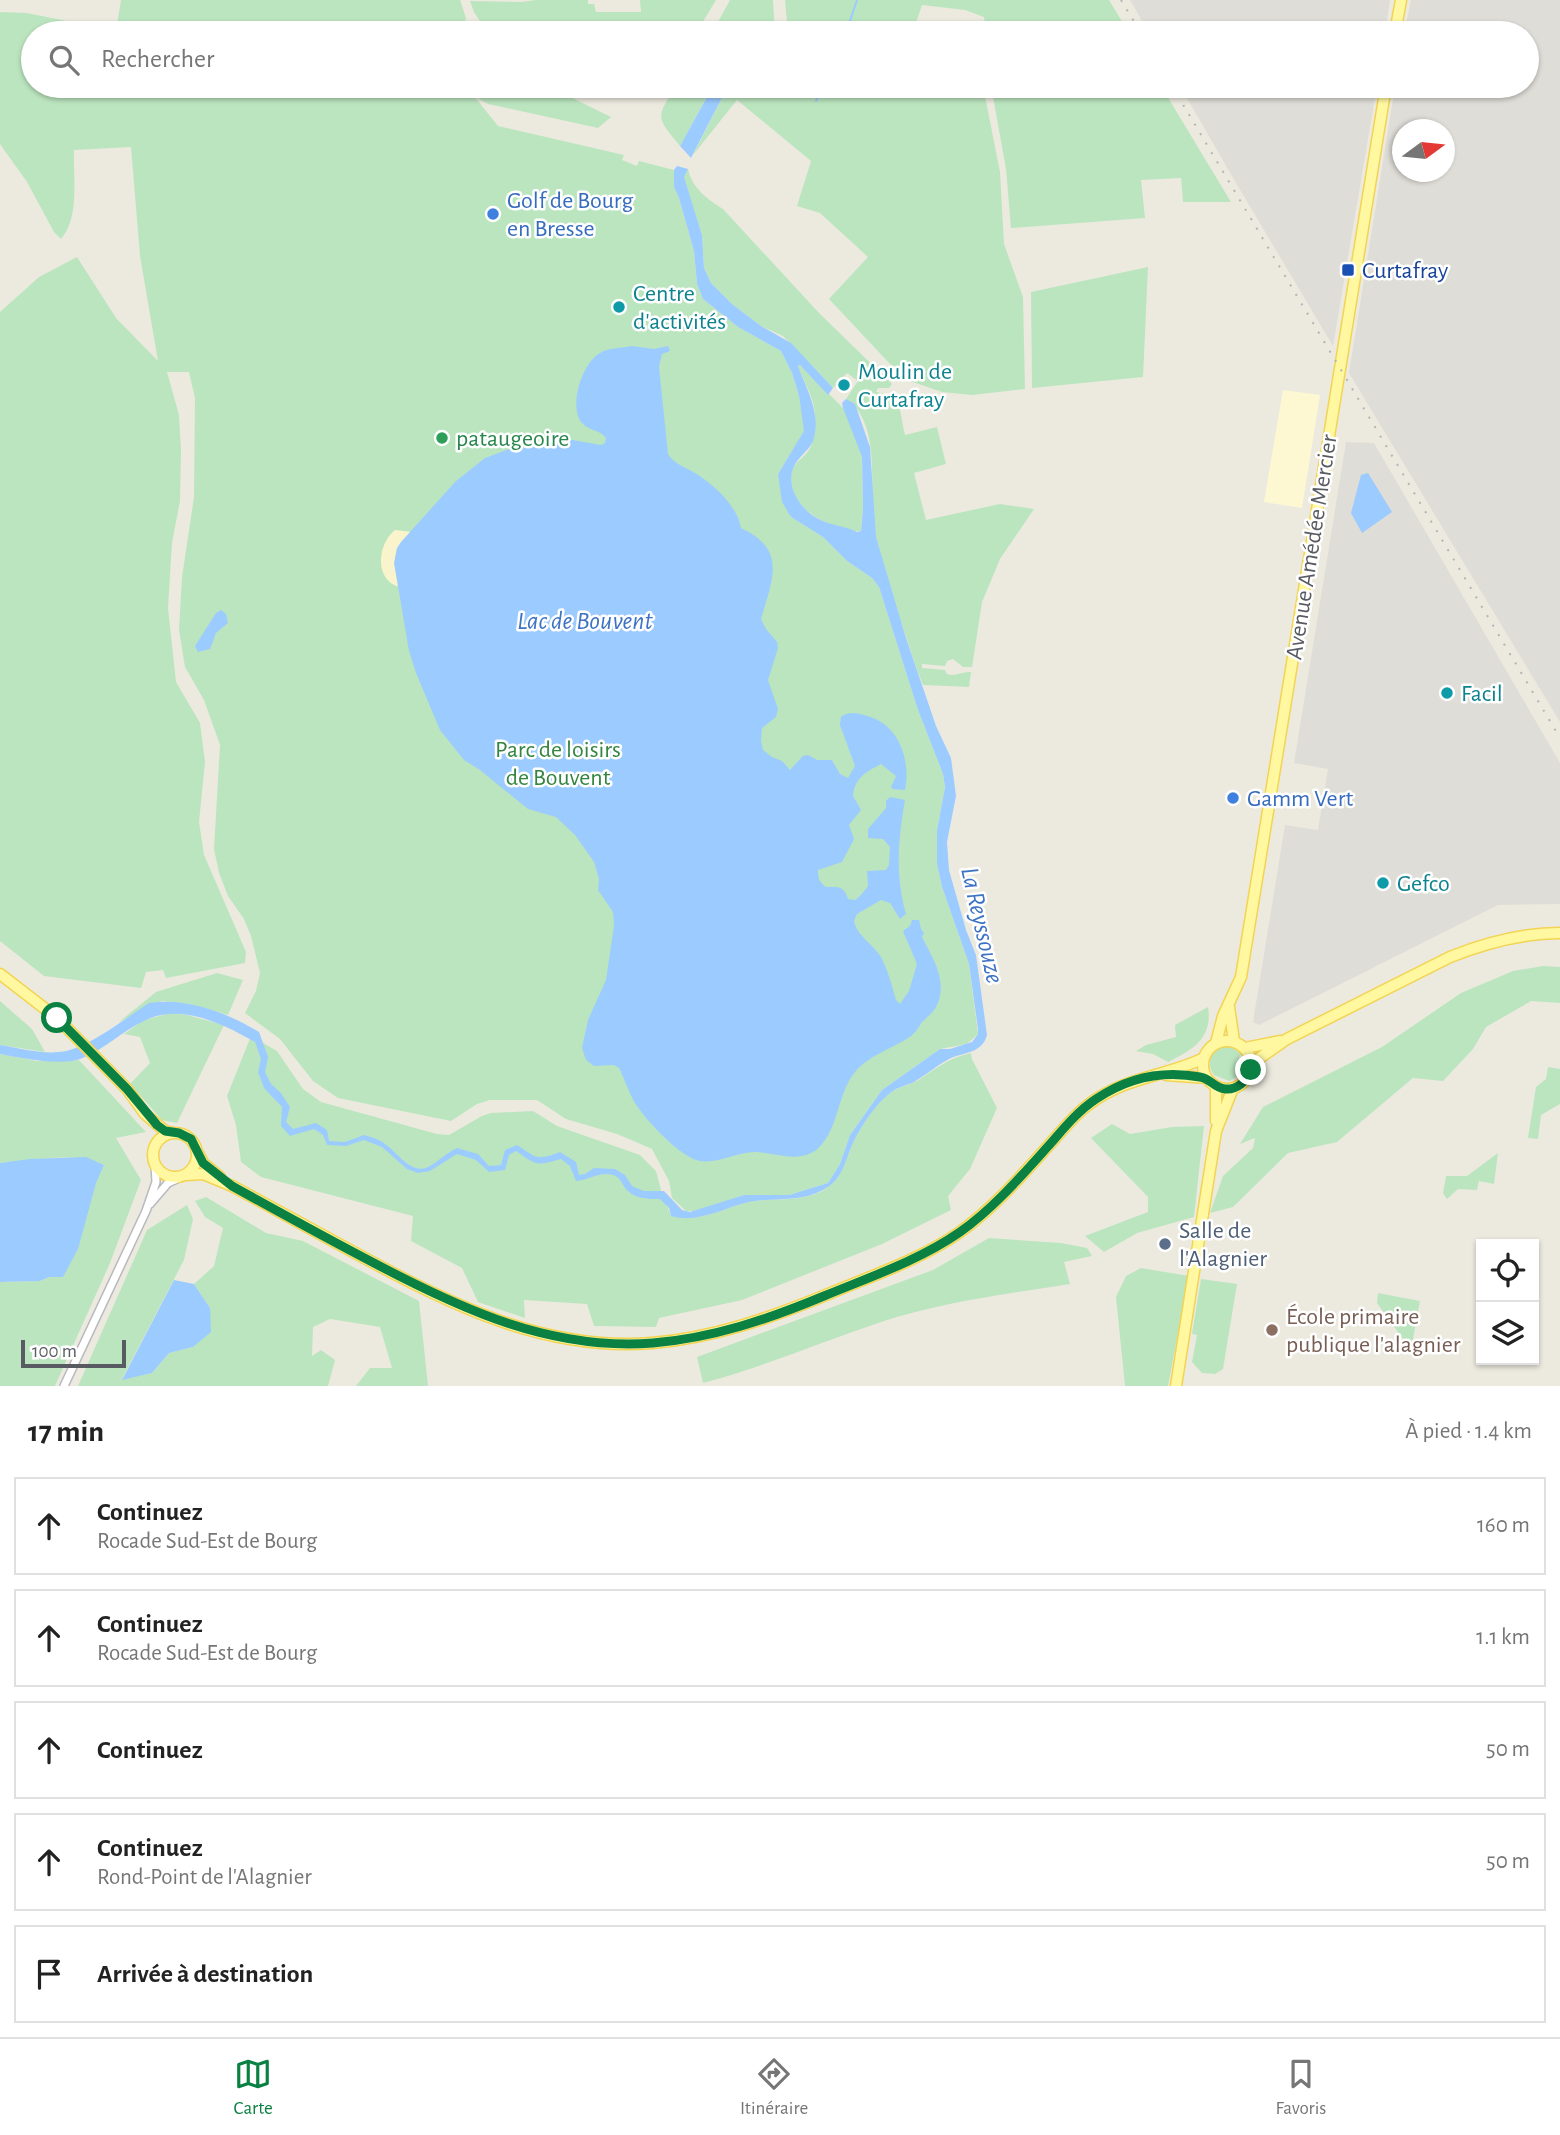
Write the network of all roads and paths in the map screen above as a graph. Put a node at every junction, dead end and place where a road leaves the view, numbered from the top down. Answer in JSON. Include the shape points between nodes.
{"nodes":[{"id":1,"x":1401,"y":0,"type":"edge"},
{"id":2,"x":1397,"y":21,"type":"edge"},
{"id":3,"x":1385,"y":98,"type":"edge"},
{"id":4,"x":1560,"y":933,"type":"edge"},
{"id":5,"x":0,"y":974,"type":"edge"},
{"id":6,"x":1229,"y":1006,"type":"junction"},
{"id":7,"x":1287,"y":1039,"type":"junction"},
{"id":8,"x":1234,"y":1041,"type":"junction"},
{"id":9,"x":1216,"y":1043,"type":"junction"},
{"id":10,"x":1245,"y":1048,"type":"junction"},
{"id":11,"x":1204,"y":1058,"type":"junction"},
{"id":12,"x":1251,"y":1063,"type":"junction"},
{"id":13,"x":1155,"y":1074,"type":"junction"},
{"id":14,"x":1207,"y":1078,"type":"junction"},
{"id":15,"x":1216,"y":1087,"type":"junction"},
{"id":16,"x":1233,"y":1088,"type":"junction"},
{"id":17,"x":145,"y":1114,"type":"junction"},
{"id":18,"x":1216,"y":1131,"type":"junction"},
{"id":19,"x":173,"y":1133,"type":"junction"},
{"id":20,"x":154,"y":1147,"type":"junction"},
{"id":21,"x":197,"y":1152,"type":"junction"},
{"id":22,"x":155,"y":1165,"type":"junction"},
{"id":23,"x":182,"y":1177,"type":"junction"},
{"id":24,"x":232,"y":1186,"type":"junction"},
{"id":25,"x":146,"y":1211,"type":"junction"},
{"id":26,"x":64,"y":1386,"type":"edge"},
{"id":27,"x":1176,"y":1386,"type":"edge"}],
"edges":[{"from":1,"to":2,"type":"main road"},
{"from":3,"to":6,"type":"main road","name":"Avenue Amédée Mercier","via":[[1243,964]]},
{"from":4,"to":7,"type":"main road","via":[[1508,938],[1475,947]]},
{"from":5,"to":17,"type":"main road","via":[[66,1027]]},
{"from":6,"to":8,"type":"main road","name":"Avenue Amédée Mercier"},
{"from":6,"to":9,"type":"main road","name":"Avenue Amédée Mercier"},
{"from":7,"to":10,"type":"main road"},
{"from":7,"to":12,"type":"main road"},
{"from":8,"to":9,"type":"main road"},
{"from":8,"to":10,"type":"main road"},
{"from":9,"to":11,"type":"main road"},
{"from":10,"to":12,"type":"main road"},
{"from":11,"to":13,"type":"main road"},
{"from":11,"to":14,"type":"main road"},
{"from":12,"to":16,"type":"main road","via":[[1244,1082]]},
{"from":13,"to":14,"type":"main road"},
{"from":13,"to":24,"type":"main road","via":[[1115,1087],[1086,1106],[1009,1188],[960,1233],[931,1250],[755,1322],[651,1343],[563,1339],[491,1320],[438,1297]]},
{"from":14,"to":15,"type":"main road"},
{"from":15,"to":16,"type":"main road"},
{"from":15,"to":18,"type":"main road"},
{"from":16,"to":18,"type":"main road"},
{"from":17,"to":19,"type":"main road"},
{"from":17,"to":20,"type":"main road"},
{"from":18,"to":27,"type":"main road"},
{"from":19,"to":20,"type":"main road"},
{"from":19,"to":21,"type":"main road","via":[[191,1139]]},
{"from":20,"to":22,"type":"main road"},
{"from":21,"to":23,"type":"main road","via":[[195,1165]]},
{"from":21,"to":24,"type":"main road","via":[[210,1170]]},
{"from":22,"to":23,"type":"main road","via":[[165,1175]]},
{"from":22,"to":25,"type":"street","via":[[156,1182]]},
{"from":23,"to":24,"type":"main road","via":[[203,1174]]},
{"from":23,"to":25,"type":"street","via":[[168,1183]]},
{"from":25,"to":26,"type":"street"}]}
